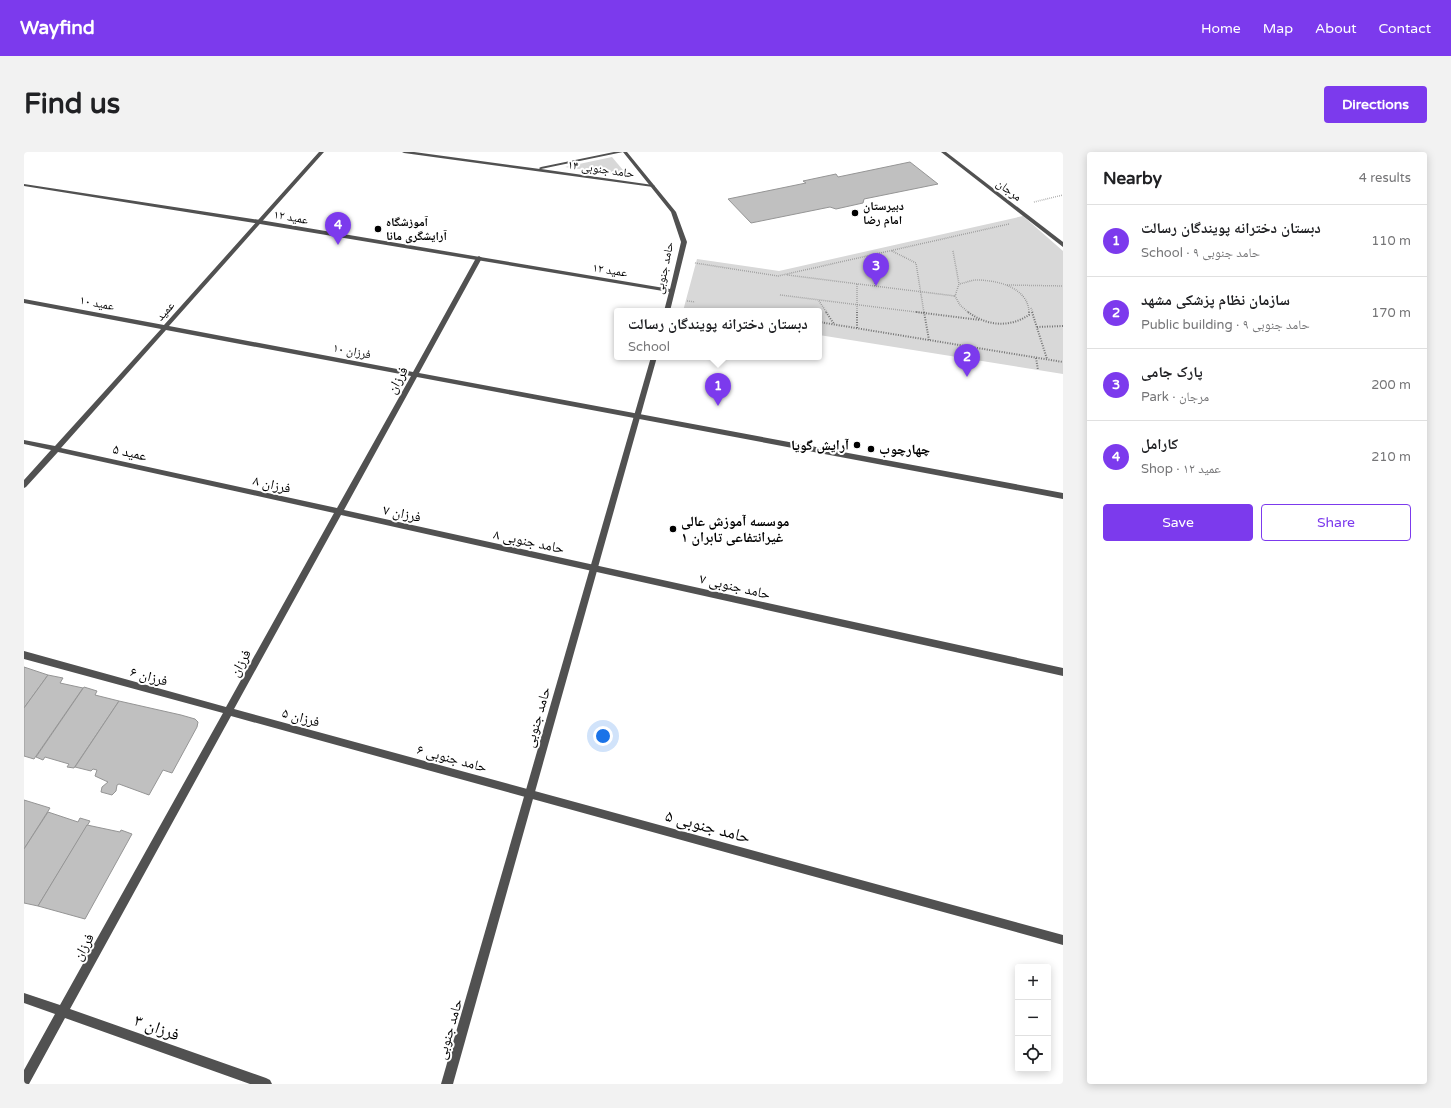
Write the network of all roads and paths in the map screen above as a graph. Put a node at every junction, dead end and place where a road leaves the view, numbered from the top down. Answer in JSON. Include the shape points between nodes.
{"nodes":[{"id":1,"x":322,"y":152,"type":"edge"},
{"id":2,"x":404,"y":152,"type":"edge"},
{"id":3,"x":621,"y":152,"type":"edge"},
{"id":4,"x":625,"y":152,"type":"edge"},
{"id":5,"x":943,"y":152,"type":"edge"},
{"id":6,"x":534,"y":169,"type":"junction"},
{"id":7,"x":24,"y":185,"type":"edge"},
{"id":8,"x":653,"y":186,"type":"junction"},
{"id":9,"x":1063,"y":195,"type":"edge"},
{"id":10,"x":1014,"y":206,"type":"junction"},
{"id":11,"x":1031,"y":219,"type":"junction"},
{"id":12,"x":260,"y":222,"type":"junction"},
{"id":13,"x":1063,"y":245,"type":"edge"},
{"id":14,"x":892,"y":250,"type":"junction"},
{"id":15,"x":953,"y":251,"type":"dead end"},
{"id":16,"x":873,"y":255,"type":"junction"},
{"id":17,"x":479,"y":258,"type":"junction"},
{"id":18,"x":679,"y":261,"type":"junction"},
{"id":19,"x":784,"y":275,"type":"junction"},
{"id":20,"x":857,"y":284,"type":"junction"},
{"id":21,"x":959,"y":284,"type":"junction"},
{"id":22,"x":1004,"y":285,"type":"junction"},
{"id":23,"x":875,"y":286,"type":"junction"},
{"id":24,"x":1063,"y":286,"type":"edge"},
{"id":25,"x":672,"y":291,"type":"junction"},
{"id":26,"x":921,"y":292,"type":"junction"},
{"id":27,"x":780,"y":295,"type":"dead end"},
{"id":28,"x":955,"y":296,"type":"junction"},
{"id":29,"x":24,"y":301,"type":"edge"},
{"id":30,"x":819,"y":301,"type":"junction"},
{"id":31,"x":857,"y":305,"type":"junction"},
{"id":32,"x":668,"y":308,"type":"edge"},
{"id":33,"x":1031,"y":308,"type":"junction"},
{"id":34,"x":925,"y":313,"type":"junction"},
{"id":35,"x":980,"y":320,"type":"junction"},
{"id":36,"x":822,"y":323,"type":"edge"},
{"id":37,"x":834,"y":325,"type":"junction"},
{"id":38,"x":1063,"y":326,"type":"edge"},
{"id":39,"x":165,"y":327,"type":"junction"},
{"id":40,"x":1037,"y":327,"type":"junction"},
{"id":41,"x":857,"y":328,"type":"junction"},
{"id":42,"x":930,"y":340,"type":"junction"},
{"id":43,"x":286,"y":350,"type":"joint"},
{"id":44,"x":1036,"y":358,"type":"junction"},
{"id":45,"x":1047,"y":359,"type":"junction"},
{"id":46,"x":653,"y":360,"type":"edge"},
{"id":47,"x":1063,"y":362,"type":"edge"},
{"id":48,"x":1038,"y":370,"type":"dead end"},
{"id":49,"x":415,"y":374,"type":"junction"},
{"id":50,"x":637,"y":416,"type":"junction"},
{"id":51,"x":24,"y":442,"type":"edge"},
{"id":52,"x":56,"y":449,"type":"junction"},
{"id":53,"x":199,"y":481,"type":"joint"},
{"id":54,"x":24,"y":485,"type":"edge"},
{"id":55,"x":1063,"y":496,"type":"edge"},
{"id":56,"x":339,"y":512,"type":"junction"},
{"id":57,"x":459,"y":539,"type":"joint"},
{"id":58,"x":593,"y":568,"type":"junction"},
{"id":59,"x":24,"y":656,"type":"edge"},
{"id":60,"x":1063,"y":672,"type":"edge"},
{"id":61,"x":228,"y":712,"type":"junction"},
{"id":62,"x":367,"y":749,"type":"joint"},
{"id":63,"x":529,"y":794,"type":"junction"},
{"id":64,"x":1063,"y":940,"type":"edge"},
{"id":65,"x":24,"y":998,"type":"edge"},
{"id":66,"x":62,"y":1012,"type":"junction"},
{"id":67,"x":24,"y":1081,"type":"edge"},
{"id":68,"x":266,"y":1084,"type":"edge"},
{"id":69,"x":447,"y":1084,"type":"edge"}],
"edges":[{"from":1,"to":12,"type":"street","name":"عمید"},
{"from":2,"to":6,"type":"street","name":"حامد جنوبی ۱۴"},
{"from":3,"to":6,"type":"street"},
{"from":4,"to":8,"type":"street","name":"حامد جنوبی"},
{"from":5,"to":10,"type":"street","name":"مرجان"},
{"from":6,"to":8,"type":"street","name":"حامد جنوبی ۱۴"},
{"from":7,"to":12,"type":"street","name":"عمید ۱۲"},
{"from":8,"to":18,"type":"street","name":"حامد جنوبی","via":[[673,212],[684,242]]},
{"from":9,"to":10,"type":"path"},
{"from":10,"to":11,"type":"street","name":"مرجان"},
{"from":11,"to":13,"type":"street","name":"مرجان"},
{"from":11,"to":14,"type":"path"},
{"from":12,"to":17,"type":"street","name":"عمید ۱۲"},
{"from":12,"to":39,"type":"street","name":"عمید"},
{"from":14,"to":16,"type":"path"},
{"from":14,"to":26,"type":"path","via":[[916,264]]},
{"from":15,"to":21,"type":"path"},
{"from":16,"to":19,"type":"path"},
{"from":16,"to":23,"type":"path"},
{"from":17,"to":25,"type":"street","name":"عمید ۱۲"},
{"from":17,"to":49,"type":"street","name":"فرزان"},
{"from":18,"to":19,"type":"path"},
{"from":18,"to":25,"type":"street","name":"حامد جنوبی"},
{"from":19,"to":20,"type":"path"},
{"from":20,"to":23,"type":"path"},
{"from":20,"to":31,"type":"path"},
{"from":21,"to":22,"type":"path","via":[[976,280]]},
{"from":21,"to":28,"type":"path"},
{"from":22,"to":24,"type":"path"},
{"from":22,"to":33,"type":"path","via":[[1022,295]]},
{"from":23,"to":26,"type":"path"},
{"from":25,"to":32,"type":"street","name":"حامد جنوبی"},
{"from":26,"to":28,"type":"path"},
{"from":26,"to":34,"type":"path"},
{"from":27,"to":30,"type":"path"},
{"from":28,"to":35,"type":"path","via":[[958,305]]},
{"from":29,"to":39,"type":"street","name":"عمید ۱۰"},
{"from":30,"to":31,"type":"path"},
{"from":30,"to":37,"type":"path"},
{"from":31,"to":34,"type":"path"},
{"from":31,"to":41,"type":"path"},
{"from":33,"to":35,"type":"path","via":[[1029,315],[1016,323],[996,324]]},
{"from":33,"to":40,"type":"path"},
{"from":34,"to":35,"type":"path"},
{"from":34,"to":42,"type":"path"},
{"from":36,"to":37,"type":"path"},
{"from":37,"to":41,"type":"path"},
{"from":38,"to":40,"type":"path"},
{"from":39,"to":43,"type":"street","name":"عمید ۱۰"},
{"from":39,"to":52,"type":"street","name":"عمید"},
{"from":40,"to":45,"type":"path"},
{"from":41,"to":42,"type":"path"},
{"from":42,"to":44,"type":"path"},
{"from":43,"to":49,"type":"street","name":"فرزان ۱۰"},
{"from":44,"to":45,"type":"path"},
{"from":44,"to":48,"type":"path"},
{"from":45,"to":47,"type":"path"},
{"from":46,"to":50,"type":"street","name":"حامد جنوبی"},
{"from":49,"to":50,"type":"street","name":"فرزان ۱۰"},
{"from":49,"to":56,"type":"street","name":"فرزان"},
{"from":50,"to":55,"type":"street","name":"فرزان ۱۰"},
{"from":50,"to":58,"type":"street","name":"حامد جنوبی"},
{"from":51,"to":52,"type":"street","name":"عمید ۵"},
{"from":52,"to":53,"type":"street","name":"عمید ۵"},
{"from":52,"to":54,"type":"street","name":"عمید"},
{"from":53,"to":56,"type":"street","name":"فرزان ۸"},
{"from":56,"to":57,"type":"street","name":"فرزان ۷"},
{"from":56,"to":61,"type":"street","name":"فرزان"},
{"from":57,"to":58,"type":"street","name":"حامد جنوبی ۸"},
{"from":58,"to":60,"type":"street","name":"حامد جنوبی ۷"},
{"from":58,"to":63,"type":"street","name":"حامد جنوبی"},
{"from":59,"to":61,"type":"street","name":"فرزان ۶"},
{"from":61,"to":62,"type":"street","name":"فرزان ۵"},
{"from":61,"to":66,"type":"street","name":"فرزان"},
{"from":62,"to":63,"type":"street","name":"حامد جنوبی ۶"},
{"from":63,"to":64,"type":"street","name":"حامد جنوبی ۵"},
{"from":63,"to":69,"type":"street","name":"حامد جنوبی"},
{"from":65,"to":66,"type":"street","name":"فرزان ۳"},
{"from":66,"to":67,"type":"street","name":"فرزان"},
{"from":66,"to":68,"type":"street","name":"فرزان ۳"}]}
